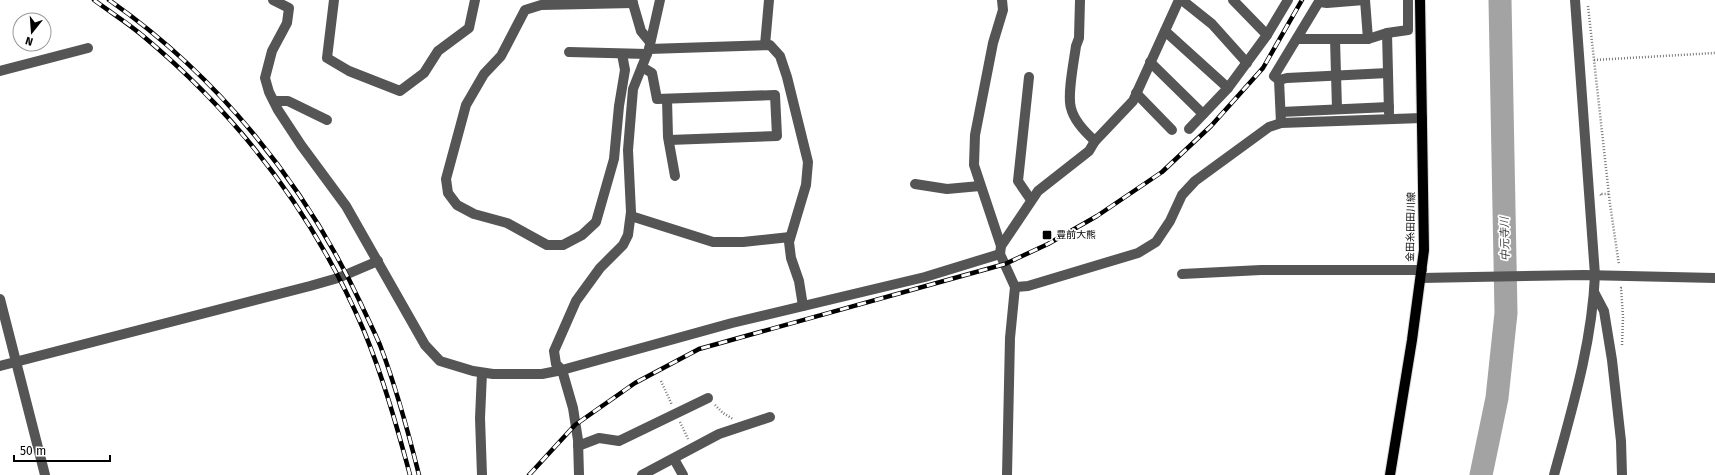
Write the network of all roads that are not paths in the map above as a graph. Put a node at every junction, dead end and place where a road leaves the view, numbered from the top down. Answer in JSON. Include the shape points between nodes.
{"nodes":[{"id":1,"x":272,"y":0,"type":"edge"},
{"id":2,"x":334,"y":0,"type":"edge"},
{"id":3,"x":474,"y":0,"type":"edge"},
{"id":4,"x":660,"y":0,"type":"edge"},
{"id":5,"x":769,"y":0,"type":"edge"},
{"id":6,"x":1002,"y":0,"type":"edge"},
{"id":7,"x":1080,"y":0,"type":"edge"},
{"id":8,"x":1179,"y":0,"type":"edge"},
{"id":9,"x":1182,"y":0,"type":"edge"},
{"id":10,"x":1233,"y":0,"type":"edge"},
{"id":11,"x":1288,"y":0,"type":"edge"},
{"id":12,"x":1365,"y":0,"type":"edge"},
{"id":13,"x":1408,"y":0,"type":"edge"},
{"id":14,"x":1420,"y":0,"type":"edge"},
{"id":15,"x":1575,"y":0,"type":"edge"},
{"id":16,"x":632,"y":1,"type":"edge"},
{"id":17,"x":1320,"y":1,"type":"edge"},
{"id":18,"x":617,"y":2,"type":"edge"},
{"id":19,"x":1165,"y":31,"type":"junction"},
{"id":20,"x":1387,"y":33,"type":"junction"},
{"id":21,"x":1267,"y":35,"type":"junction"},
{"id":22,"x":1297,"y":39,"type":"junction"},
{"id":23,"x":1335,"y":39,"type":"junction"},
{"id":24,"x":1368,"y":39,"type":"junction"},
{"id":25,"x":765,"y":45,"type":"junction"},
{"id":26,"x":88,"y":48,"type":"dead end"},
{"id":27,"x":649,"y":48,"type":"junction"},
{"id":28,"x":569,"y":52,"type":"dead end"},
{"id":29,"x":622,"y":54,"type":"junction"},
{"id":30,"x":1150,"y":62,"type":"junction"},
{"id":31,"x":1247,"y":63,"type":"junction"},
{"id":32,"x":642,"y":67,"type":"junction"},
{"id":33,"x":0,"y":71,"type":"edge"},
{"id":34,"x":1388,"y":73,"type":"junction"},
{"id":35,"x":1336,"y":76,"type":"junction"},
{"id":36,"x":1029,"y":77,"type":"dead end"},
{"id":37,"x":1279,"y":80,"type":"junction"},
{"id":38,"x":1228,"y":88,"type":"junction"},
{"id":39,"x":1136,"y":93,"type":"junction"},
{"id":40,"x":667,"y":99,"type":"junction"},
{"id":41,"x":274,"y":101,"type":"junction"},
{"id":42,"x":1389,"y":107,"type":"junction"},
{"id":43,"x":1337,"y":109,"type":"junction"},
{"id":44,"x":1281,"y":112,"type":"junction"},
{"id":45,"x":1203,"y":114,"type":"junction"},
{"id":46,"x":1422,"y":118,"type":"junction"},
{"id":47,"x":1389,"y":119,"type":"junction"},
{"id":48,"x":327,"y":120,"type":"dead end"},
{"id":49,"x":1281,"y":123,"type":"junction"},
{"id":50,"x":1188,"y":129,"type":"dead end"},
{"id":51,"x":1172,"y":130,"type":"dead end"},
{"id":52,"x":669,"y":140,"type":"junction"},
{"id":53,"x":1095,"y":141,"type":"junction"},
{"id":54,"x":675,"y":176,"type":"dead end"},
{"id":55,"x":915,"y":184,"type":"dead end"},
{"id":56,"x":980,"y":186,"type":"junction"},
{"id":57,"x":1031,"y":200,"type":"junction"},
{"id":58,"x":631,"y":216,"type":"junction"},
{"id":59,"x":790,"y":237,"type":"junction"},
{"id":60,"x":1000,"y":250,"type":"junction"},
{"id":61,"x":378,"y":261,"type":"junction"},
{"id":62,"x":1182,"y":274,"type":"dead end"},
{"id":63,"x":1424,"y":275,"type":"junction"},
{"id":64,"x":1595,"y":275,"type":"junction"},
{"id":65,"x":1715,"y":278,"type":"edge"},
{"id":66,"x":1015,"y":287,"type":"junction"},
{"id":67,"x":1594,"y":292,"type":"junction"},
{"id":68,"x":0,"y":299,"type":"edge"},
{"id":69,"x":803,"y":306,"type":"junction"},
{"id":70,"x":16,"y":362,"type":"junction"},
{"id":71,"x":0,"y":366,"type":"edge"},
{"id":72,"x":562,"y":370,"type":"junction"},
{"id":73,"x":482,"y":373,"type":"junction"},
{"id":74,"x":708,"y":398,"type":"road end"},
{"id":75,"x":770,"y":417,"type":"dead end"},
{"id":76,"x":578,"y":446,"type":"junction"},
{"id":77,"x":674,"y":459,"type":"junction"},
{"id":78,"x":45,"y":475,"type":"edge"},
{"id":79,"x":482,"y":475,"type":"edge"},
{"id":80,"x":579,"y":475,"type":"edge"},
{"id":81,"x":642,"y":475,"type":"edge"},
{"id":82,"x":683,"y":475,"type":"edge"},
{"id":83,"x":1007,"y":475,"type":"edge"},
{"id":84,"x":1390,"y":475,"type":"edge"},
{"id":85,"x":1554,"y":475,"type":"edge"},
{"id":86,"x":1622,"y":475,"type":"edge"}],
"edges":[{"from":1,"to":41,"type":"street","via":[[289,8],[287,23],[272,51],[265,78]]},
{"from":2,"to":3,"type":"street","via":[[328,58],[349,71],[400,91],[424,73],[438,51],[469,28]]},
{"from":4,"to":27,"type":"street"},
{"from":5,"to":25,"type":"street"},
{"from":6,"to":56,"type":"street","via":[[975,135],[974,165]]},
{"from":7,"to":53,"type":"street","via":[[1079,38],[1075,53],[1071,109]]},
{"from":8,"to":19,"type":"street"},
{"from":9,"to":31,"type":"street","via":[[1212,24]]},
{"from":10,"to":21,"type":"street"},
{"from":11,"to":21,"type":"street"},
{"from":12,"to":17,"type":"street","via":[[1327,4]]},
{"from":12,"to":24,"type":"street"},
{"from":13,"to":20,"type":"street","via":[[1408,30]]},
{"from":14,"to":46,"type":"main road","name":"金田糸田田川線"},
{"from":15,"to":64,"type":"street"},
{"from":16,"to":18,"type":"street"},
{"from":16,"to":27,"type":"street"},
{"from":17,"to":22,"type":"street"},
{"from":18,"to":29,"type":"street","via":[[541,5],[525,10],[501,56],[484,74],[466,105],[446,179],[448,193],[457,205],[474,214],[507,223],[547,245],[563,245],[587,231],[596,222],[614,159],[625,70]]},
{"from":19,"to":30,"type":"street"},
{"from":19,"to":38,"type":"street"},
{"from":20,"to":24,"type":"street"},
{"from":20,"to":34,"type":"street"},
{"from":21,"to":31,"type":"street"},
{"from":22,"to":23,"type":"street"},
{"from":22,"to":37,"type":"street","via":[[1274,76]]},
{"from":23,"to":24,"type":"street"},
{"from":23,"to":35,"type":"street"},
{"from":25,"to":27,"type":"street"},
{"from":25,"to":59,"type":"street","via":[[770,45],[780,56],[788,77],[808,162],[806,185]]},
{"from":26,"to":33,"type":"street"},
{"from":27,"to":29,"type":"street"},
{"from":27,"to":32,"type":"street"},
{"from":28,"to":29,"type":"street"},
{"from":30,"to":39,"type":"street"},
{"from":30,"to":45,"type":"street"},
{"from":31,"to":38,"type":"street"},
{"from":32,"to":40,"type":"street","via":[[652,73],[657,99]]},
{"from":32,"to":58,"type":"street","via":[[633,89],[628,150]]},
{"from":34,"to":35,"type":"street"},
{"from":34,"to":42,"type":"street"},
{"from":35,"to":37,"type":"street"},
{"from":35,"to":43,"type":"street"},
{"from":36,"to":57,"type":"street","via":[[1018,181]]},
{"from":37,"to":44,"type":"street"},
{"from":38,"to":45,"type":"street"},
{"from":39,"to":51,"type":"street"},
{"from":39,"to":53,"type":"street","via":[[1133,101]]},
{"from":40,"to":52,"type":"street"},
{"from":40,"to":52,"type":"street","via":[[775,95],[778,136]]},
{"from":41,"to":48,"type":"street","via":[[288,101]]},
{"from":41,"to":61,"type":"street","via":[[301,145],[346,206]]},
{"from":42,"to":43,"type":"street"},
{"from":42,"to":47,"type":"street"},
{"from":43,"to":44,"type":"street"},
{"from":44,"to":49,"type":"street"},
{"from":45,"to":50,"type":"street"},
{"from":46,"to":47,"type":"street"},
{"from":46,"to":63,"type":"main road","name":"金田糸田田川線"},
{"from":47,"to":49,"type":"street"},
{"from":49,"to":66,"type":"street","via":[[1269,127],[1195,181],[1182,195],[1170,221],[1156,242],[1138,253],[1028,286]]},
{"from":52,"to":54,"type":"street"},
{"from":53,"to":57,"type":"street","via":[[1089,151],[1038,191]]},
{"from":55,"to":56,"type":"street","via":[[947,189]]},
{"from":56,"to":60,"type":"street"},
{"from":57,"to":60,"type":"street"},
{"from":58,"to":59,"type":"street","via":[[713,242]]},
{"from":58,"to":72,"type":"street","via":[[628,235],[623,245],[600,268],[576,301],[554,351],[556,364]]},
{"from":59,"to":69,"type":"street","via":[[788,242],[791,258],[799,281]]},
{"from":60,"to":66,"type":"street"},
{"from":60,"to":69,"type":"street","via":[[925,277]]},
{"from":61,"to":70,"type":"street","via":[[338,278],[310,286]]},
{"from":61,"to":73,"type":"street","via":[[430,351],[440,361]]},
{"from":62,"to":63,"type":"street","via":[[1261,270]]},
{"from":63,"to":64,"type":"street"},
{"from":63,"to":84,"type":"main road","name":"金田糸田田川線"},
{"from":64,"to":65,"type":"street"},
{"from":64,"to":67,"type":"street"},
{"from":66,"to":83,"type":"street","via":[[1010,338]]},
{"from":67,"to":85,"type":"street","via":[[1583,368]]},
{"from":67,"to":86,"type":"street","via":[[1604,311],[1612,360]]},
{"from":68,"to":70,"type":"street"},
{"from":69,"to":72,"type":"street"},
{"from":70,"to":71,"type":"street"},
{"from":70,"to":78,"type":"street"},
{"from":72,"to":73,"type":"street","via":[[542,374]]},
{"from":72,"to":76,"type":"street","via":[[573,408]]},
{"from":73,"to":79,"type":"street"},
{"from":74,"to":76,"type":"street","via":[[618,441],[599,438]]},
{"from":75,"to":77,"type":"street","via":[[719,434]]},
{"from":76,"to":80,"type":"street"},
{"from":77,"to":81,"type":"street"},
{"from":77,"to":82,"type":"street"}]}
